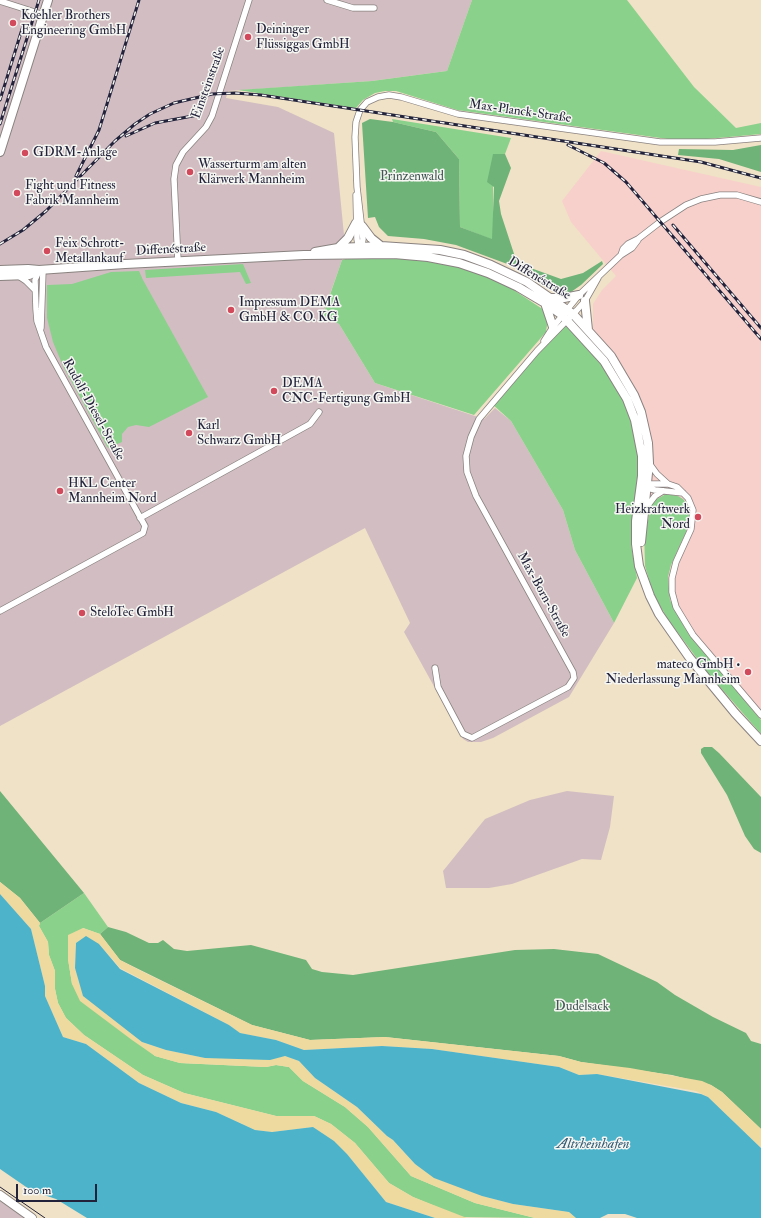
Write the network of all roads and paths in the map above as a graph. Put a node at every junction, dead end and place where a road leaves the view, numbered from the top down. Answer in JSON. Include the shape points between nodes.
{"nodes":[{"id":1,"x":48,"y":0,"type":"edge"},
{"id":2,"x":249,"y":0,"type":"edge"},
{"id":3,"x":327,"y":0,"type":"edge"},
{"id":4,"x":0,"y":1,"type":"edge"},
{"id":5,"x":374,"y":8,"type":"dead end"},
{"id":6,"x":44,"y":15,"type":"junction"},
{"id":7,"x":761,"y":138,"type":"edge"},
{"id":8,"x":0,"y":152,"type":"edge"},
{"id":9,"x":761,"y":202,"type":"edge"},
{"id":10,"x":359,"y":224,"type":"junction"},
{"id":11,"x":381,"y":246,"type":"junction"},
{"id":12,"x":338,"y":248,"type":"junction"},
{"id":13,"x":360,"y":249,"type":"junction"},
{"id":14,"x":304,"y":255,"type":"junction"},
{"id":15,"x":178,"y":261,"type":"junction"},
{"id":16,"x":0,"y":270,"type":"edge"},
{"id":17,"x":41,"y":270,"type":"junction"},
{"id":18,"x":17,"y":275,"type":"junction"},
{"id":19,"x":0,"y":276,"type":"edge"},
{"id":20,"x":35,"y":290,"type":"junction"},
{"id":21,"x":582,"y":298,"type":"junction"},
{"id":22,"x":548,"y":300,"type":"junction"},
{"id":23,"x":567,"y":315,"type":"junction"},
{"id":24,"x":553,"y":327,"type":"junction"},
{"id":25,"x":588,"y":331,"type":"junction"},
{"id":26,"x":41,"y":333,"type":"junction"},
{"id":27,"x":537,"y":352,"type":"junction"},
{"id":28,"x":318,"y":412,"type":"dead end"},
{"id":29,"x":649,"y":462,"type":"junction"},
{"id":30,"x":668,"y":484,"type":"junction"},
{"id":31,"x":645,"y":485,"type":"junction"},
{"id":32,"x":663,"y":491,"type":"junction"},
{"id":33,"x":683,"y":493,"type":"junction"},
{"id":34,"x":644,"y":510,"type":"junction"},
{"id":35,"x":140,"y":518,"type":"junction"},
{"id":36,"x":638,"y":555,"type":"junction"},
{"id":37,"x":0,"y":610,"type":"edge"},
{"id":38,"x":435,"y":668,"type":"dead end"},
{"id":39,"x":761,"y":715,"type":"edge"},
{"id":40,"x":761,"y":741,"type":"edge"},
{"id":41,"x":0,"y":1195,"type":"edge"},
{"id":42,"x":32,"y":1218,"type":"edge"}],
"edges":[{"from":1,"to":6,"type":"main road"},
{"from":2,"to":15,"type":"street","name":"Einsteinstraße","via":[[212,116],[206,127],[183,152],[176,165],[174,179]]},
{"from":3,"to":5,"type":"street","via":[[352,8]]},
{"from":4,"to":6,"type":"street"},
{"from":6,"to":8,"type":"main road"},
{"from":7,"to":10,"type":"street","name":"Max-Planck-Straße","via":[[715,142],[660,142],[458,114],[389,95],[378,97],[367,102],[360,110],[356,122],[355,205]]},
{"from":9,"to":21,"type":"street","via":[[737,195],[720,195],[701,199],[674,212],[638,239],[598,278]]},
{"from":10,"to":11,"type":"main road"},
{"from":10,"to":12,"type":"main road"},
{"from":10,"to":13,"type":"street","name":"Max-Planck-Straße"},
{"from":11,"to":13,"type":"main road","name":"Diffenéstraße"},
{"from":11,"to":22,"type":"main road","name":"Diffenéstraße","via":[[440,250],[464,255],[509,273]]},
{"from":12,"to":13,"type":"main road","name":"Diffenéstraße"},
{"from":12,"to":14,"type":"main road","name":"Diffenéstraße"},
{"from":13,"to":14,"type":"main road","name":"Diffenéstraße"},
{"from":13,"to":22,"type":"main road","name":"Diffenéstraße","via":[[459,263],[494,275]]},
{"from":14,"to":15,"type":"main road","name":"Diffenéstraße"},
{"from":15,"to":17,"type":"main road","name":"Diffenéstraße"},
{"from":16,"to":17,"type":"main road","name":"Diffenéstraße"},
{"from":17,"to":18,"type":"main road","name":"Diffenéstraße","via":[[29,275]]},
{"from":17,"to":20,"type":"street","name":"Rudolf-Diesel-Straße","via":[[35,280]]},
{"from":17,"to":26,"type":"street","name":"Rudolf-Diesel-Straße"},
{"from":18,"to":19,"type":"main road","name":"Diffenéstraße"},
{"from":18,"to":20,"type":"street"},
{"from":20,"to":26,"type":"street","name":"Rudolf-Diesel-Straße","via":[[37,321]]},
{"from":21,"to":22,"type":"main road"},
{"from":21,"to":23,"type":"street"},
{"from":21,"to":23,"type":"street"},
{"from":21,"to":25,"type":"main road"},
{"from":22,"to":23,"type":"main road","name":"Diffenéstraße"},
{"from":22,"to":24,"type":"main road"},
{"from":23,"to":24,"type":"street","name":"Max-Born-Straße"},
{"from":23,"to":25,"type":"main road","name":"Diffenéstraße"},
{"from":23,"to":27,"type":"street","name":"Max-Born-Straße"},
{"from":23,"to":31,"type":"main road","name":"Diffenéstraße","via":[[604,361],[627,399],[640,440]]},
{"from":24,"to":27,"type":"street","name":"Max-Born-Straße"},
{"from":25,"to":29,"type":"main road","name":"Diffenéstraße","via":[[611,356],[634,395],[646,429]]},
{"from":26,"to":35,"type":"street","name":"Rudolf-Diesel-Straße","via":[[55,365]]},
{"from":27,"to":38,"type":"street","name":"Max-Born-Straße","via":[[479,418],[468,448],[466,467],[476,496],[574,678],[568,686],[472,738],[463,734],[438,687]]},
{"from":28,"to":35,"type":"street","via":[[310,424]]},
{"from":29,"to":30,"type":"street"},
{"from":29,"to":31,"type":"main road","name":"Diffenéstraße"},
{"from":30,"to":31,"type":"street"},
{"from":30,"to":33,"type":"street","via":[[677,487]]},
{"from":31,"to":32,"type":"street"},
{"from":31,"to":34,"type":"main road","name":"Diffenéstraße"},
{"from":31,"to":36,"type":"main road","name":"Diffenéstraße","via":[[636,521]]},
{"from":32,"to":33,"type":"street"},
{"from":32,"to":34,"type":"street","via":[[650,501]]},
{"from":33,"to":39,"type":"street","via":[[692,503],[694,518],[672,578],[676,607],[693,635]]},
{"from":34,"to":36,"type":"main road","name":"Diffenéstraße"},
{"from":35,"to":37,"type":"street","via":[[144,526],[143,533]]},
{"from":36,"to":40,"type":"main road","name":"Diffenéstraße","via":[[642,576],[659,614],[711,685]]},
{"from":41,"to":42,"type":"main road"}]}
